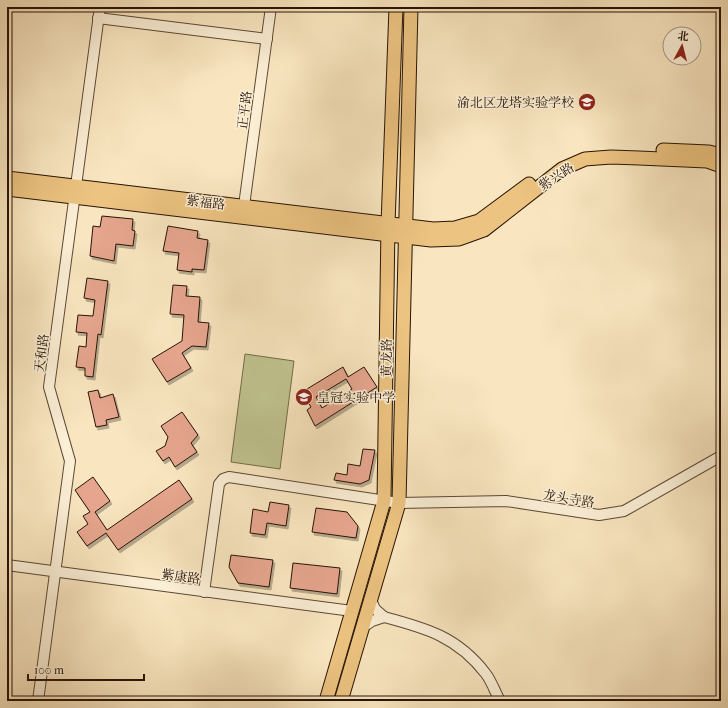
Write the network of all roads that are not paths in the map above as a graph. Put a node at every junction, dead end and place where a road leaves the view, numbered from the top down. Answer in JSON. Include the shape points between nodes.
{"nodes":[{"id":1,"x":100,"y":7,"type":"edge"},
{"id":2,"x":271,"y":7,"type":"edge"},
{"id":3,"x":396,"y":7,"type":"edge"},
{"id":4,"x":411,"y":7,"type":"edge"},
{"id":5,"x":98,"y":18,"type":"junction"},
{"id":6,"x":267,"y":39,"type":"junction"},
{"id":7,"x":721,"y":155,"type":"edge"},
{"id":8,"x":721,"y":166,"type":"edge"},
{"id":9,"x":7,"y":178,"type":"edge"},
{"id":10,"x":7,"y":189,"type":"edge"},
{"id":11,"x":76,"y":192,"type":"junction"},
{"id":12,"x":389,"y":206,"type":"junction"},
{"id":13,"x":243,"y":212,"type":"junction"},
{"id":14,"x":370,"y":222,"type":"junction"},
{"id":15,"x":388,"y":229,"type":"junction"},
{"id":16,"x":405,"y":231,"type":"junction"},
{"id":17,"x":721,"y":456,"type":"edge"},
{"id":18,"x":384,"y":501,"type":"junction"},
{"id":19,"x":399,"y":503,"type":"junction"},
{"id":20,"x":7,"y":565,"type":"edge"},
{"id":21,"x":54,"y":572,"type":"junction"},
{"id":22,"x":204,"y":592,"type":"junction"},
{"id":23,"x":371,"y":600,"type":"junction"},
{"id":24,"x":352,"y":611,"type":"junction"},
{"id":25,"x":384,"y":617,"type":"junction"},
{"id":26,"x":363,"y":627,"type":"junction"},
{"id":27,"x":38,"y":701,"type":"edge"},
{"id":28,"x":326,"y":701,"type":"edge"},
{"id":29,"x":342,"y":701,"type":"edge"},
{"id":30,"x":500,"y":701,"type":"edge"}],
"edges":[{"from":1,"to":5,"type":"street","name":"天和路"},
{"from":2,"to":6,"type":"street","name":"正平路"},
{"from":3,"to":12,"type":"main road","name":"黄龙路"},
{"from":4,"to":16,"type":"main road","name":"黄龙路"},
{"from":5,"to":6,"type":"street"},
{"from":5,"to":11,"type":"street","name":"天和路"},
{"from":6,"to":13,"type":"street","name":"正平路"},
{"from":7,"to":16,"type":"main road","name":"紫兴路","via":[[709,152],[610,148],[583,152],[559,161],[479,221],[455,228]]},
{"from":8,"to":16,"type":"main road","name":"紫兴路","via":[[707,161],[610,157],[585,159],[562,169],[484,230],[459,238],[431,240]]},
{"from":9,"to":11,"type":"main road","name":"紫福路"},
{"from":10,"to":11,"type":"main road","name":"紫福路"},
{"from":11,"to":13,"type":"main road","name":"紫福路"},
{"from":11,"to":21,"type":"street","name":"天和路","via":[[49,387],[70,461]]},
{"from":12,"to":14,"type":"main road","via":[[382,216]]},
{"from":12,"to":15,"type":"main road","name":"黄龙路"},
{"from":13,"to":14,"type":"main road","name":"紫福路"},
{"from":13,"to":15,"type":"main road","name":"紫福路"},
{"from":14,"to":15,"type":"main road","name":"紫福路"},
{"from":15,"to":16,"type":"main road","name":"紫福路"},
{"from":15,"to":18,"type":"main road","name":"黄龙路"},
{"from":16,"to":19,"type":"main road","name":"黄龙路"},
{"from":17,"to":19,"type":"street","name":"龙头寺路","via":[[624,511],[599,515],[506,501]]},
{"from":18,"to":19,"type":"street","name":"龙头寺路"},
{"from":18,"to":22,"type":"street","name":"龙头寺路","via":[[229,477],[223,480],[219,484]]},
{"from":18,"to":24,"type":"main road","name":"黄龙路"},
{"from":19,"to":23,"type":"main road","name":"黄龙路"},
{"from":20,"to":21,"type":"street","name":"紫康路"},
{"from":21,"to":22,"type":"street","name":"紫康路"},
{"from":21,"to":27,"type":"street","name":"天和路"},
{"from":22,"to":24,"type":"street","name":"紫康路"},
{"from":23,"to":25,"type":"street","via":[[375,609]]},
{"from":23,"to":26,"type":"main road","name":"黄龙路"},
{"from":24,"to":28,"type":"main road","name":"黄龙路"},
{"from":25,"to":26,"type":"street"},
{"from":25,"to":30,"type":"street","via":[[412,624],[445,637],[464,651],[486,674]]},
{"from":26,"to":29,"type":"main road","name":"黄龙路"}]}
